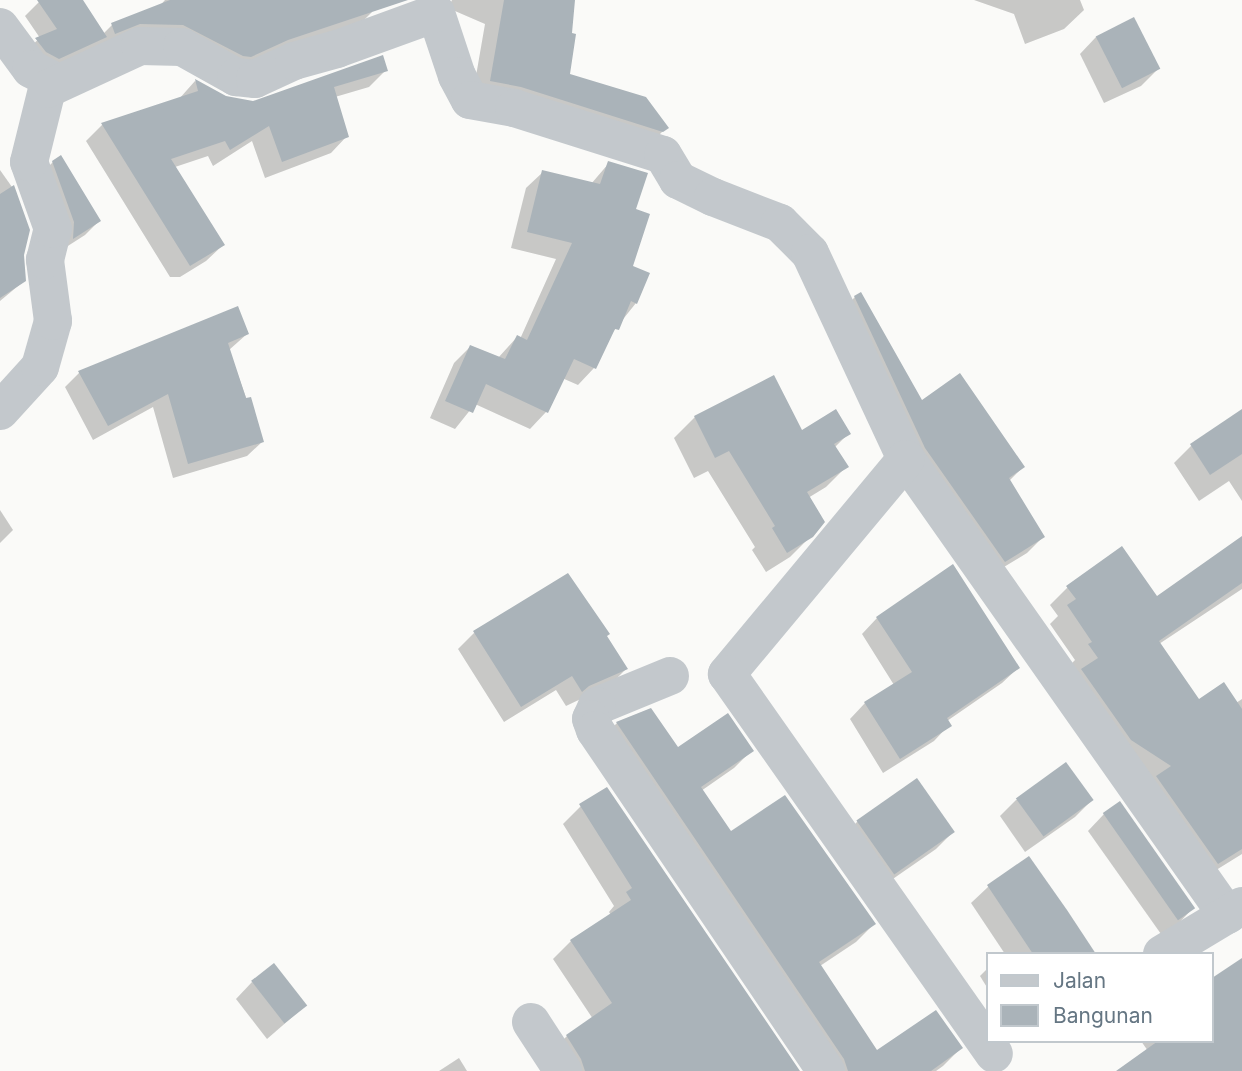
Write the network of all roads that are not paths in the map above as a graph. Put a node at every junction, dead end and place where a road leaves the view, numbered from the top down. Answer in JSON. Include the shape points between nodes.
{"nodes":[{"id":1,"x":440,"y":7,"type":"edge"},
{"id":2,"x":0,"y":27,"type":"edge"},
{"id":3,"x":58,"y":83,"type":"junction"},
{"id":4,"x":0,"y":411,"type":"edge"},
{"id":5,"x":906,"y":458,"type":"junction"},
{"id":6,"x":670,"y":676,"type":"dead end"},
{"id":7,"x":1235,"y":910,"type":"edge"},
{"id":8,"x":1165,"y":952,"type":"edge"},
{"id":9,"x":531,"y":1022,"type":"dead end"},
{"id":10,"x":992,"y":1055,"type":"edge"},
{"id":11,"x":563,"y":1071,"type":"edge"},
{"id":12,"x":826,"y":1071,"type":"edge"}],
"edges":[{"from":1,"to":3,"type":"street","via":[[255,79],[236,77],[182,47],[140,46]]},
{"from":1,"to":5,"type":"street","via":[[457,76],[470,100],[514,108],[663,155],[678,180],[779,223],[810,253]]},
{"from":2,"to":3,"type":"street","via":[[31,69]]},
{"from":3,"to":4,"type":"street","via":[[47,89],[42,101],[29,162],[53,229],[45,260],[53,321],[40,367]]},
{"from":5,"to":7,"type":"street"},
{"from":5,"to":10,"type":"street","via":[[727,674]]},
{"from":6,"to":12,"type":"street","via":[[597,706],[591,719],[595,730]]},
{"from":7,"to":8,"type":"street"},
{"from":9,"to":11,"type":"street"}]}
